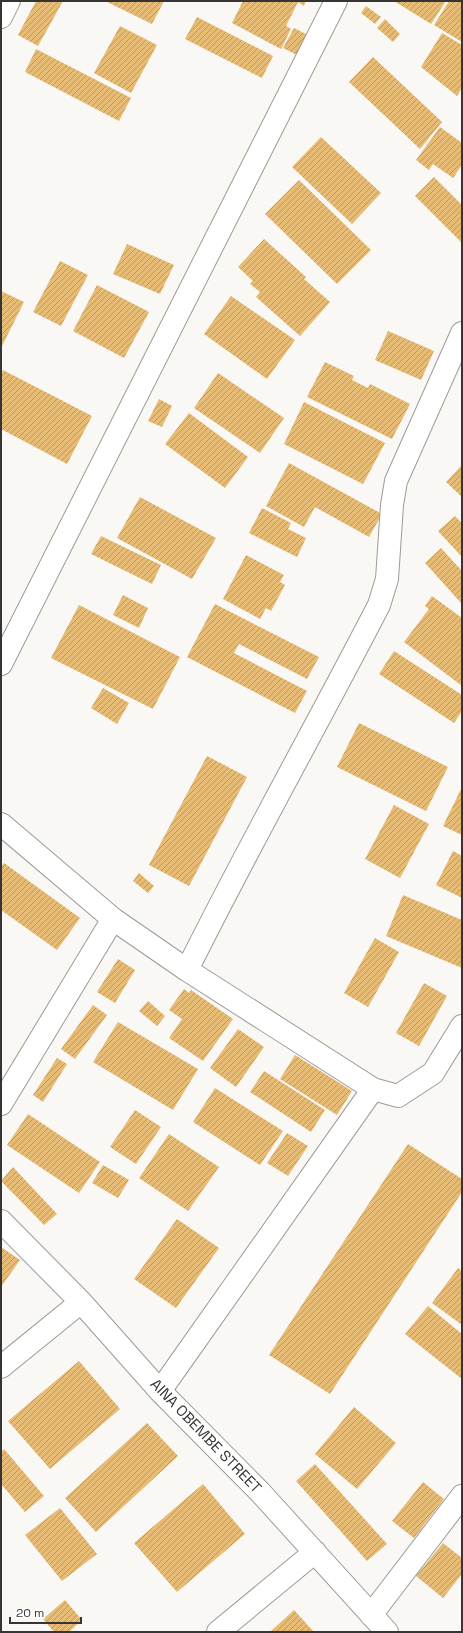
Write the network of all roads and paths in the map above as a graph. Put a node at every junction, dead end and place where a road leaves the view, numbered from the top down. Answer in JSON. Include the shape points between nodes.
{"nodes":[{"id":1,"x":9,"y":1,"type":"edge"},
{"id":2,"x":336,"y":1,"type":"edge"},
{"id":3,"x":1,"y":17,"type":"edge"},
{"id":4,"x":462,"y":334,"type":"edge"},
{"id":5,"x":1,"y":664,"type":"edge"},
{"id":6,"x":1,"y":824,"type":"edge"},
{"id":7,"x":113,"y":919,"type":"junction"},
{"id":8,"x":187,"y":970,"type":"junction"},
{"id":9,"x":462,"y":1026,"type":"edge"},
{"id":10,"x":373,"y":1089,"type":"junction"},
{"id":11,"x":1,"y":1104,"type":"edge"},
{"id":12,"x":1,"y":1221,"type":"edge"},
{"id":13,"x":81,"y":1302,"type":"junction"},
{"id":14,"x":1,"y":1367,"type":"edge"},
{"id":15,"x":160,"y":1391,"type":"junction"},
{"id":16,"x":462,"y":1496,"type":"edge"},
{"id":17,"x":315,"y":1552,"type":"junction"},
{"id":18,"x":371,"y":1615,"type":"junction"},
{"id":19,"x":218,"y":1632,"type":"edge"},
{"id":20,"x":387,"y":1632,"type":"edge"}],
"edges":[{"from":1,"to":3,"type":"street"},
{"from":2,"to":5,"type":"street"},
{"from":4,"to":8,"type":"street","via":[[396,481],[387,579],[380,605],[231,882]]},
{"from":6,"to":7,"type":"street"},
{"from":7,"to":8,"type":"street"},
{"from":7,"to":11,"type":"street"},
{"from":8,"to":10,"type":"street"},
{"from":9,"to":10,"type":"street","via":[[433,1073],[414,1088],[398,1096]]},
{"from":10,"to":15,"type":"street"},
{"from":12,"to":13,"type":"street","name":"AINA OBEMBE STREET"},
{"from":13,"to":14,"type":"street"},
{"from":13,"to":15,"type":"street","name":"AINA OBEMBE STREET"},
{"from":15,"to":17,"type":"street","name":"AINA OBEMBE STREET"},
{"from":16,"to":18,"type":"street"},
{"from":17,"to":18,"type":"street","name":"AINA OBEMBE STREET"},
{"from":17,"to":19,"type":"street"},
{"from":18,"to":20,"type":"street","name":"AINA OBEMBE STREET"}]}
